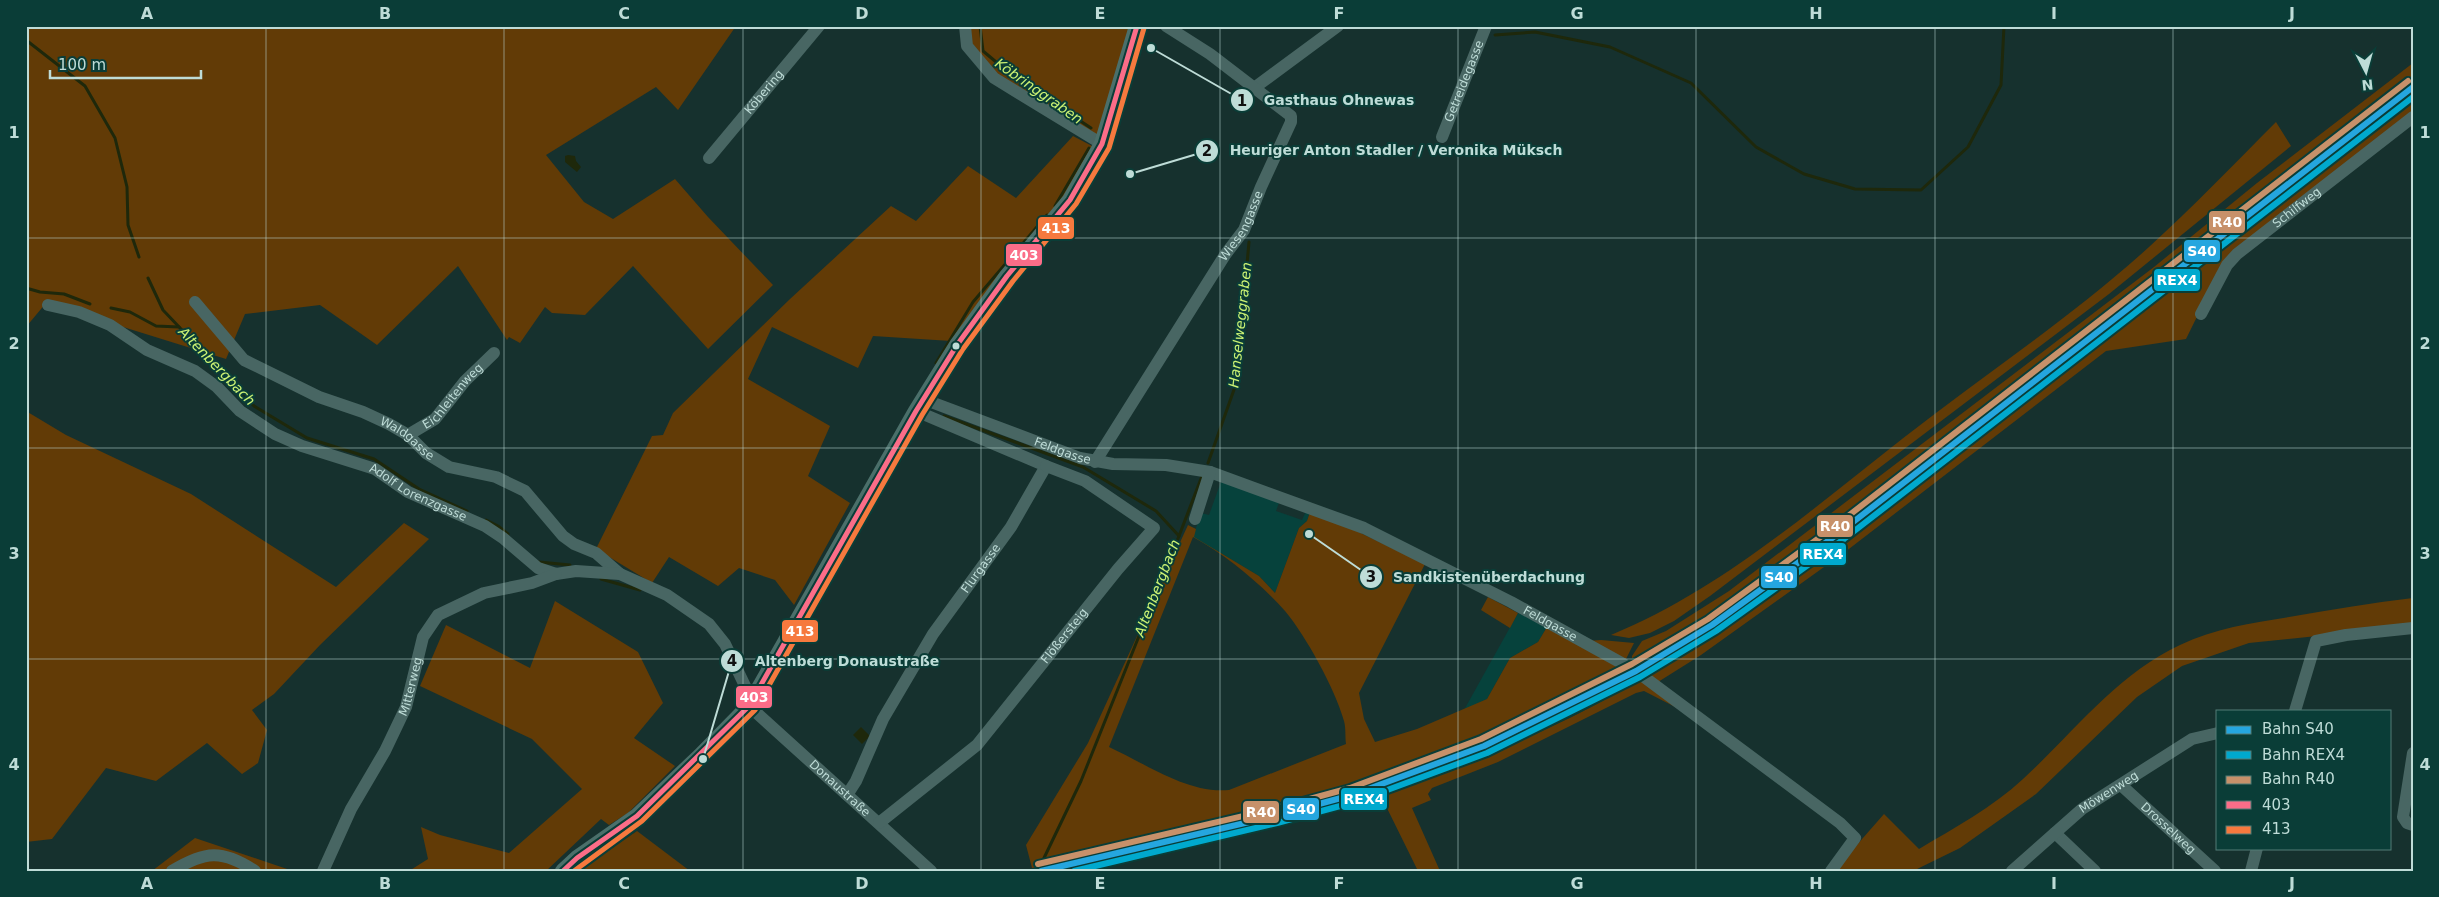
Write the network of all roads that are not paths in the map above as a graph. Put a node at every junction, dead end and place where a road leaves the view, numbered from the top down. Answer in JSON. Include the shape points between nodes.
{"nodes":[{"id":1,"x":819,"y":26,"type":"edge"},
{"id":2,"x":965,"y":26,"type":"edge"},
{"id":3,"x":1137,"y":26,"type":"edge"},
{"id":4,"x":1166,"y":26,"type":"edge"},
{"id":5,"x":1338,"y":26,"type":"edge"},
{"id":6,"x":1486,"y":26,"type":"edge"},
{"id":7,"x":1185,"y":30,"type":"edge"},
{"id":8,"x":1254,"y":88,"type":"junction"},
{"id":9,"x":2413,"y":117,"type":"edge"},
{"id":10,"x":1442,"y":137,"type":"dead end"},
{"id":11,"x":1102,"y":144,"type":"junction"},
{"id":12,"x":709,"y":158,"type":"dead end"},
{"id":13,"x":195,"y":302,"type":"dead end"},
{"id":14,"x":48,"y":305,"type":"dead end"},
{"id":15,"x":2200,"y":314,"type":"dead end"},
{"id":16,"x":494,"y":353,"type":"dead end"},
{"id":17,"x":920,"y":405,"type":"junction"},
{"id":18,"x":408,"y":435,"type":"junction"},
{"id":19,"x":1095,"y":462,"type":"junction"},
{"id":20,"x":1046,"y":466,"type":"junction"},
{"id":21,"x":1210,"y":472,"type":"junction"},
{"id":22,"x":1195,"y":520,"type":"dead end"},
{"id":23,"x":556,"y":574,"type":"junction"},
{"id":24,"x":620,"y":574,"type":"junction"},
{"id":25,"x":2413,"y":628,"type":"edge"},
{"id":26,"x":749,"y":706,"type":"junction"},
{"id":27,"x":2295,"y":710,"type":"edge"},
{"id":28,"x":2216,"y":733,"type":"edge"},
{"id":29,"x":2413,"y":753,"type":"edge"},
{"id":30,"x":2121,"y":785,"type":"junction"},
{"id":31,"x":847,"y":795,"type":"junction"},
{"id":32,"x":879,"y":823,"type":"junction"},
{"id":33,"x":2413,"y":825,"type":"edge"},
{"id":34,"x":2055,"y":833,"type":"junction"},
{"id":35,"x":2257,"y":850,"type":"edge"},
{"id":36,"x":172,"y":871,"type":"edge"},
{"id":37,"x":255,"y":871,"type":"edge"},
{"id":38,"x":323,"y":871,"type":"edge"},
{"id":39,"x":563,"y":871,"type":"edge"},
{"id":40,"x":931,"y":871,"type":"edge"},
{"id":41,"x":1831,"y":871,"type":"edge"},
{"id":42,"x":2012,"y":871,"type":"edge"},
{"id":43,"x":2096,"y":871,"type":"edge"},
{"id":44,"x":2215,"y":871,"type":"edge"},
{"id":45,"x":2251,"y":871,"type":"edge"}],
"edges":[{"from":1,"to":12,"type":"street","name":"Köbering"},
{"from":2,"to":11,"type":"street","via":[[967,46],[994,78]]},
{"from":3,"to":11,"type":"main road"},
{"from":4,"to":7,"type":"street","name":"Wiesengasse"},
{"from":5,"to":8,"type":"street"},
{"from":6,"to":10,"type":"street","name":"Getreidegasse"},
{"from":7,"to":8,"type":"street","name":"Wiesengasse"},
{"from":8,"to":19,"type":"street","name":"Wiesengasse","via":[[1291,116],[1291,122],[1244,230]]},
{"from":9,"to":15,"type":"street","name":"Schilfweg","via":[[2237,254],[2227,265]]},
{"from":11,"to":17,"type":"main road","via":[[1070,200],[971,322]]},
{"from":13,"to":18,"type":"street","name":"Waldgasse","via":[[244,360]]},
{"from":14,"to":23,"type":"street","name":"Adolf Lorenzgasse","via":[[78,312],[110,325],[147,350],[195,371],[217,387],[240,411],[275,434],[375,469],[408,492],[485,526],[538,568]]},
{"from":16,"to":18,"type":"street","name":"Eichleitenweg","via":[[465,381],[435,419]]},
{"from":17,"to":19,"type":"street","name":"Feldgasse"},
{"from":17,"to":20,"type":"street"},
{"from":17,"to":26,"type":"main road"},
{"from":18,"to":24,"type":"street","name":"Waldgasse","via":[[449,467],[496,477],[525,491],[563,536],[596,553]]},
{"from":19,"to":21,"type":"street","name":"Feldgasse","via":[[1166,465]]},
{"from":20,"to":31,"type":"street","name":"Flurgasse","via":[[1011,527],[933,634],[883,719]]},
{"from":20,"to":32,"type":"street","name":"Flößersteig","via":[[1084,481],[1154,528],[977,745]]},
{"from":21,"to":22,"type":"street"},
{"from":21,"to":41,"type":"street","name":"Feldgasse","via":[[1364,528],[1627,665],[1832,817],[1855,838]]},
{"from":23,"to":24,"type":"street","name":"Adolf Lorenzgasse","via":[[576,571]]},
{"from":23,"to":38,"type":"street","name":"Mitterweg","via":[[532,583],[484,593],[438,615],[424,636],[406,707]]},
{"from":24,"to":26,"type":"street","name":"Adolf Lorenzgasse","via":[[667,595],[709,624],[737,667]]},
{"from":25,"to":27,"type":"street","via":[[2316,641]]},
{"from":26,"to":31,"type":"street","name":"Donaustraße"},
{"from":26,"to":39,"type":"main road","via":[[637,816]]},
{"from":28,"to":30,"type":"street","name":"Möwenweg","via":[[2192,739]]},
{"from":29,"to":33,"type":"street","via":[[2403,818],[2407,824]]},
{"from":30,"to":34,"type":"street","name":"Möwenweg","via":[[2082,809]]},
{"from":30,"to":44,"type":"street","name":"Drosselweg"},
{"from":31,"to":32,"type":"street","name":"Donaustraße"},
{"from":32,"to":40,"type":"street","name":"Donaustraße"},
{"from":34,"to":42,"type":"street","name":"Möwenweg"},
{"from":34,"to":43,"type":"street"},
{"from":35,"to":45,"type":"street"},
{"from":36,"to":37,"type":"street","via":[[195,857],[224,855]]}]}
